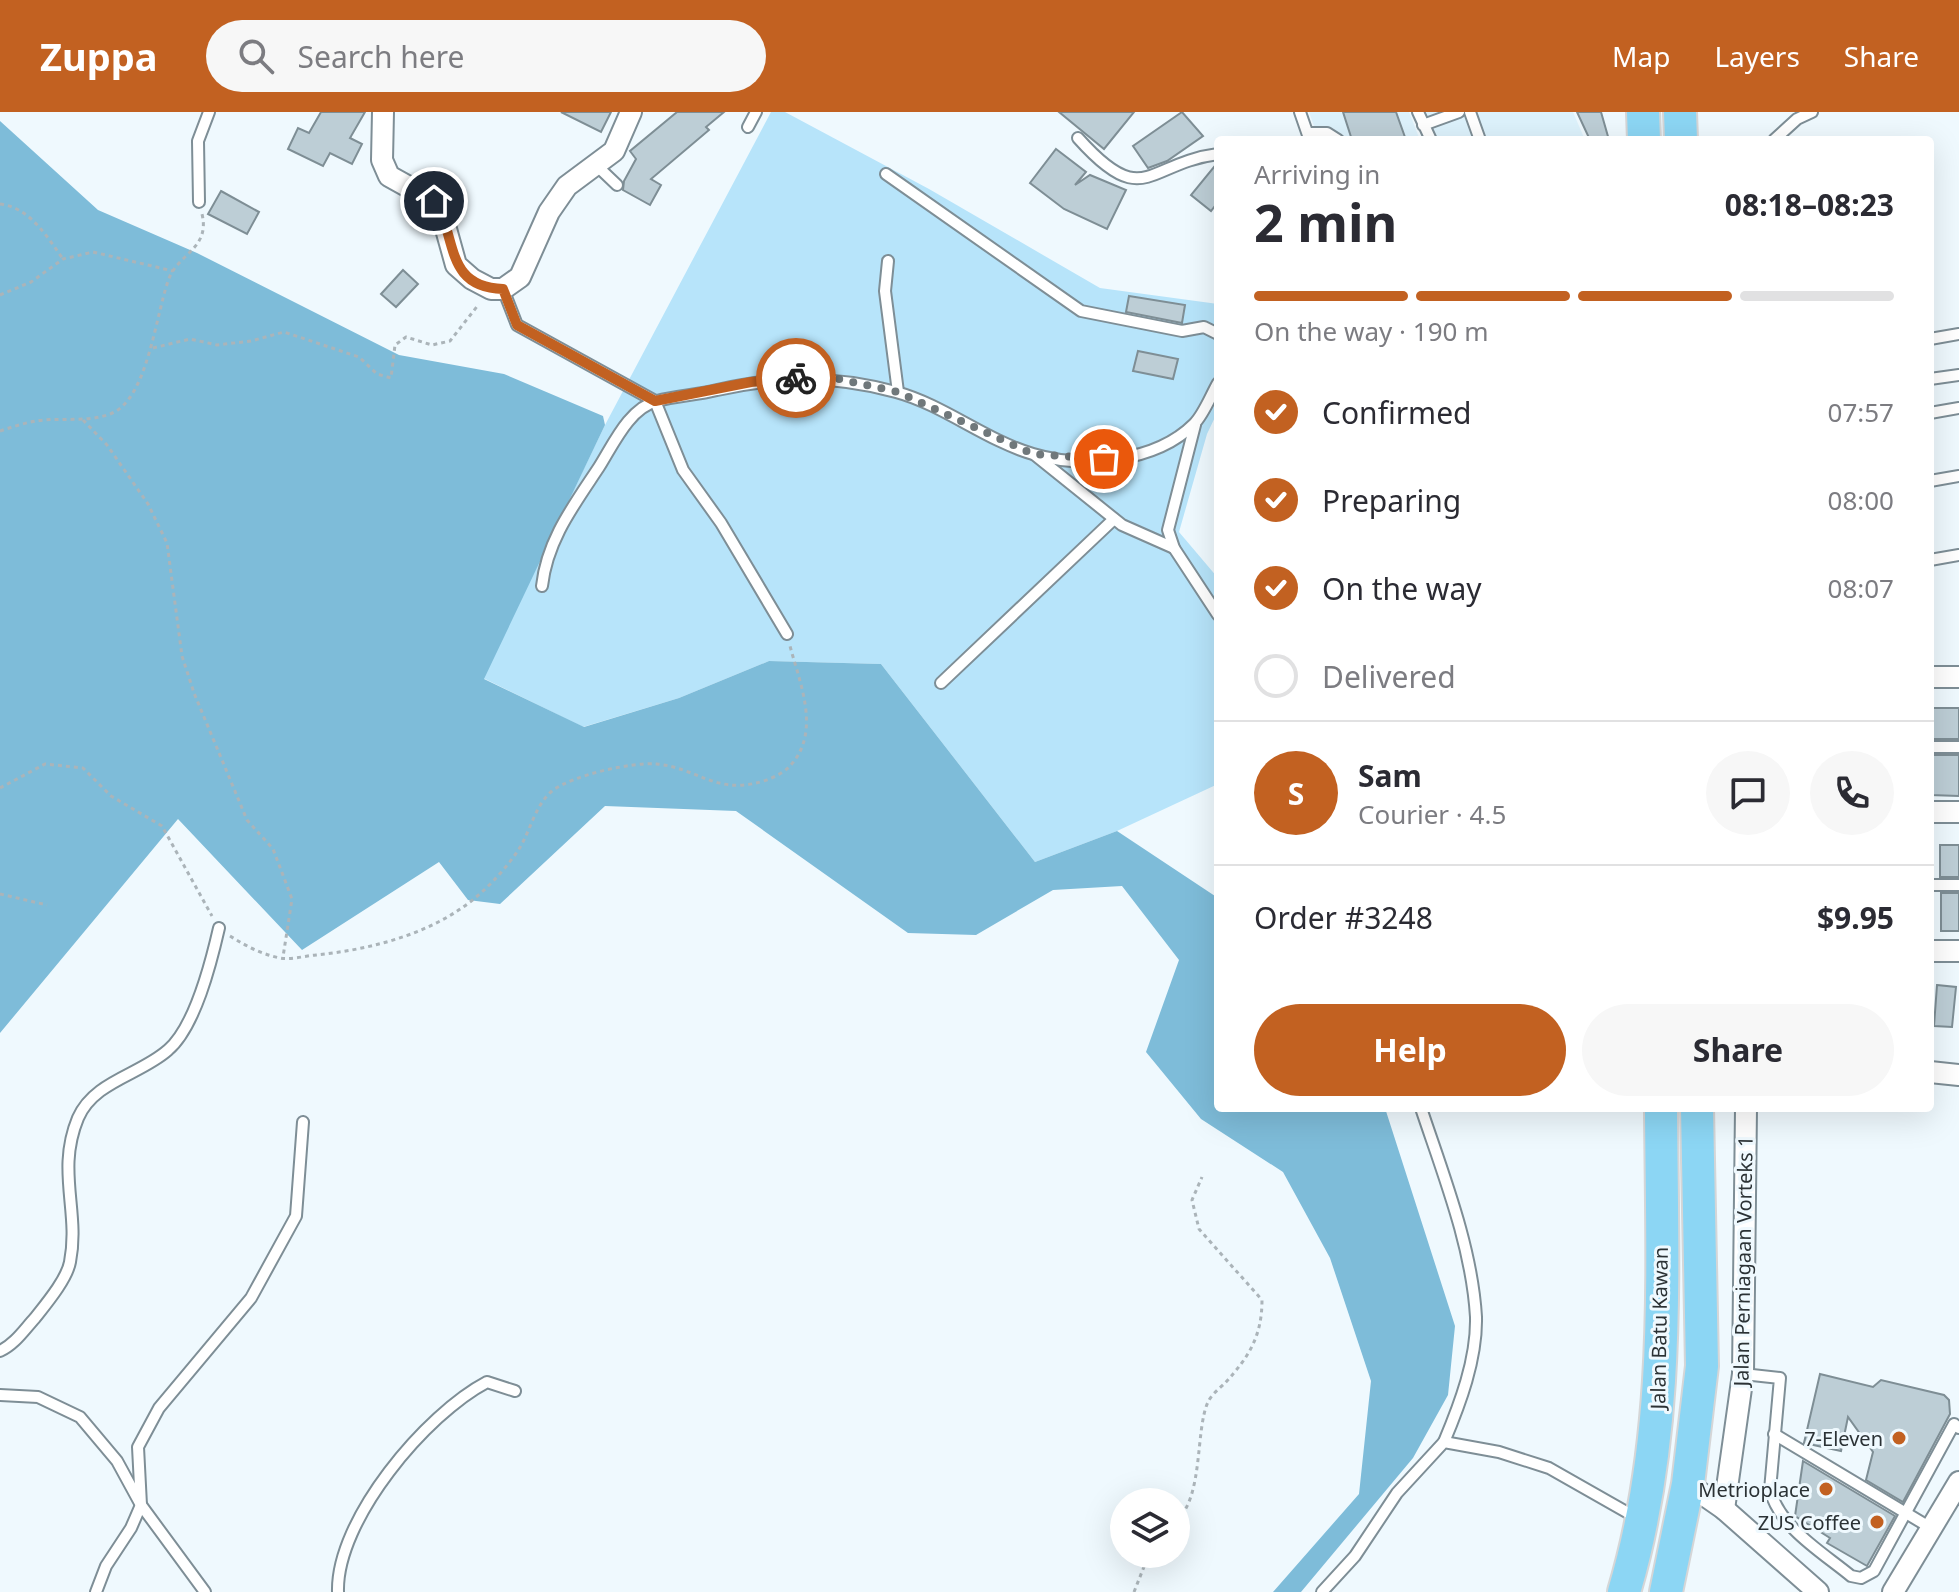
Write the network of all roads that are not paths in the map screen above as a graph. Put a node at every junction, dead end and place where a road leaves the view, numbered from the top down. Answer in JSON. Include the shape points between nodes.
{"nodes":[{"id":1,"x":209,"y":112,"type":"edge"},
{"id":2,"x":383,"y":112,"type":"edge"},
{"id":3,"x":631,"y":112,"type":"edge"},
{"id":4,"x":756,"y":112,"type":"edge"},
{"id":5,"x":1300,"y":112,"type":"edge"},
{"id":6,"x":1418,"y":112,"type":"edge"},
{"id":7,"x":1459,"y":112,"type":"edge"},
{"id":8,"x":1470,"y":112,"type":"edge"},
{"id":9,"x":1643,"y":112,"type":"edge"},
{"id":10,"x":1680,"y":112,"type":"edge"},
{"id":11,"x":1812,"y":112,"type":"edge"},
{"id":12,"x":1423,"y":125,"type":"junction"},
{"id":13,"x":748,"y":127,"type":"dead end"},
{"id":14,"x":1309,"y":136,"type":"edge"},
{"id":15,"x":1429,"y":136,"type":"edge"},
{"id":16,"x":1479,"y":136,"type":"edge"},
{"id":17,"x":1644,"y":136,"type":"edge"},
{"id":18,"x":1681,"y":136,"type":"edge"},
{"id":19,"x":1778,"y":136,"type":"edge"},
{"id":20,"x":1078,"y":138,"type":"dead end"},
{"id":21,"x":1214,"y":155,"type":"edge"},
{"id":22,"x":595,"y":164,"type":"junction"},
{"id":23,"x":886,"y":174,"type":"dead end"},
{"id":24,"x":617,"y":185,"type":"dead end"},
{"id":25,"x":199,"y":202,"type":"road end"},
{"id":26,"x":888,"y":261,"type":"dead end"},
{"id":27,"x":497,"y":289,"type":"junction"},
{"id":28,"x":1214,"y":332,"type":"edge"},
{"id":29,"x":1959,"y":334,"type":"edge"},
{"id":30,"x":1934,"y":338,"type":"edge"},
{"id":31,"x":1959,"y":375,"type":"edge"},
{"id":32,"x":1934,"y":378,"type":"edge"},
{"id":33,"x":1214,"y":390,"type":"edge"},
{"id":34,"x":898,"y":392,"type":"junction"},
{"id":35,"x":655,"y":401,"type":"junction"},
{"id":36,"x":1959,"y":408,"type":"edge"},
{"id":37,"x":1934,"y":412,"type":"edge"},
{"id":38,"x":1196,"y":423,"type":"junction"},
{"id":39,"x":1033,"y":454,"type":"junction"},
{"id":40,"x":1959,"y":476,"type":"edge"},
{"id":41,"x":1934,"y":480,"type":"edge"},
{"id":42,"x":1114,"y":519,"type":"junction"},
{"id":43,"x":1174,"y":548,"type":"junction"},
{"id":44,"x":1959,"y":555,"type":"edge"},
{"id":45,"x":1934,"y":559,"type":"edge"},
{"id":46,"x":542,"y":586,"type":"dead end"},
{"id":47,"x":1214,"y":609,"type":"edge"},
{"id":48,"x":787,"y":634,"type":"road end"},
{"id":49,"x":1934,"y":677,"type":"edge"},
{"id":50,"x":1959,"y":677,"type":"edge"},
{"id":51,"x":941,"y":683,"type":"dead end"},
{"id":52,"x":1934,"y":747,"type":"edge"},
{"id":53,"x":1959,"y":747,"type":"edge"},
{"id":54,"x":1934,"y":812,"type":"edge"},
{"id":55,"x":1959,"y":812,"type":"edge"},
{"id":56,"x":1934,"y":885,"type":"edge"},
{"id":57,"x":1959,"y":885,"type":"edge"},
{"id":58,"x":219,"y":928,"type":"road end"},
{"id":59,"x":1934,"y":951,"type":"edge"},
{"id":60,"x":1959,"y":951,"type":"edge"},
{"id":61,"x":1934,"y":1072,"type":"edge"},
{"id":62,"x":1959,"y":1075,"type":"edge"},
{"id":63,"x":1422,"y":1112,"type":"edge"},
{"id":64,"x":1661,"y":1112,"type":"edge"},
{"id":65,"x":1697,"y":1112,"type":"edge"},
{"id":66,"x":1746,"y":1112,"type":"edge"},
{"id":67,"x":303,"y":1122,"type":"dead end"},
{"id":68,"x":0,"y":1351,"type":"edge"},
{"id":69,"x":1662,"y":1370,"type":"junction"},
{"id":70,"x":1743,"y":1374,"type":"junction"},
{"id":71,"x":515,"y":1391,"type":"dead end"},
{"id":72,"x":0,"y":1395,"type":"edge"},
{"id":73,"x":1959,"y":1428,"type":"edge"},
{"id":74,"x":1774,"y":1434,"type":"junction"},
{"id":75,"x":1444,"y":1442,"type":"junction"},
{"id":76,"x":1959,"y":1482,"type":"edge"},
{"id":77,"x":1688,"y":1484,"type":"junction"},
{"id":78,"x":141,"y":1505,"type":"junction"},
{"id":79,"x":1724,"y":1509,"type":"junction"},
{"id":80,"x":1905,"y":1513,"type":"junction"},
{"id":81,"x":1931,"y":1528,"type":"junction"},
{"id":82,"x":1639,"y":1536,"type":"junction"},
{"id":83,"x":96,"y":1592,"type":"edge"},
{"id":84,"x":205,"y":1592,"type":"edge"},
{"id":85,"x":338,"y":1592,"type":"edge"},
{"id":86,"x":1322,"y":1592,"type":"edge"},
{"id":87,"x":1624,"y":1592,"type":"edge"},
{"id":88,"x":1666,"y":1592,"type":"edge"},
{"id":89,"x":1818,"y":1592,"type":"edge"},
{"id":90,"x":1893,"y":1592,"type":"edge"}],
"edges":[{"from":1,"to":25,"type":"lane","via":[[198,141]]},
{"from":2,"to":27,"type":"street","via":[[382,160],[389,176],[434,201],[456,265]]},
{"from":3,"to":22,"type":"street","via":[[614,151]]},
{"from":4,"to":13,"type":"lane"},
{"from":5,"to":14,"type":"lane"},
{"from":6,"to":12,"type":"lane"},
{"from":7,"to":12,"type":"lane"},
{"from":8,"to":16,"type":"lane"},
{"from":9,"to":17,"type":"main road"},
{"from":10,"to":18,"type":"main road"},
{"from":11,"to":19,"type":"lane"},
{"from":12,"to":15,"type":"lane"},
{"from":20,"to":21,"type":"lane","via":[[1102,165],[1131,178],[1155,177],[1182,162]]},
{"from":22,"to":24,"type":"lane"},
{"from":22,"to":27,"type":"street","via":[[567,186],[549,212],[520,277]]},
{"from":23,"to":28,"type":"lane","via":[[1081,311],[1182,331],[1204,327]]},
{"from":26,"to":34,"type":"lane","via":[[885,291]]},
{"from":27,"to":35,"type":"lane","via":[[517,325]]},
{"from":29,"to":30,"type":"lane"},
{"from":31,"to":32,"type":"lane"},
{"from":33,"to":38,"type":"lane"},
{"from":34,"to":35,"type":"lane","via":[[811,377],[751,382]]},
{"from":34,"to":39,"type":"lane"},
{"from":35,"to":46,"type":"lane","via":[[625,426],[559,529]]},
{"from":35,"to":48,"type":"lane","via":[[683,470]]},
{"from":36,"to":37,"type":"lane"},
{"from":38,"to":39,"type":"lane","via":[[1167,444],[1130,456],[1066,459]]},
{"from":38,"to":43,"type":"lane","via":[[1173,500],[1168,530]]},
{"from":39,"to":42,"type":"lane"},
{"from":40,"to":41,"type":"lane"},
{"from":42,"to":43,"type":"lane"},
{"from":42,"to":51,"type":"lane"},
{"from":43,"to":47,"type":"lane"},
{"from":44,"to":45,"type":"lane"},
{"from":49,"to":50,"type":"street"},
{"from":52,"to":53,"type":"lane"},
{"from":54,"to":55,"type":"street"},
{"from":56,"to":57,"type":"lane"},
{"from":58,"to":68,"type":"lane","via":[[196,1005],[170,1049],[95,1093],[78,1117],[66,1170],[73,1223],[70,1265],[40,1312]]},
{"from":59,"to":60,"type":"street"},
{"from":61,"to":62,"type":"street"},
{"from":63,"to":75,"type":"lane","via":[[1451,1198],[1476,1317],[1465,1382]]},
{"from":64,"to":69,"type":"main road","name":"Jalan Batu Kawan"},
{"from":65,"to":77,"type":"main road","name":"Jalan Batu Kawan","via":[[1702,1366]]},
{"from":66,"to":70,"type":"street","name":"Jalan Perniagaan Vorteks 1"},
{"from":67,"to":78,"type":"lane","via":[[296,1216],[251,1298],[159,1408],[138,1447]]},
{"from":69,"to":77,"type":"main road","via":[[1667,1451]]},
{"from":69,"to":82,"type":"main road","name":"Jalan Batu Kawan"},
{"from":70,"to":74,"type":"lane","via":[[1780,1378]]},
{"from":70,"to":79,"type":"street","name":"Jalan Perniagaan Vorteks 1"},
{"from":71,"to":85,"type":"lane","via":[[487,1382],[424,1432],[370,1500],[337,1573]]},
{"from":72,"to":78,"type":"lane","via":[[38,1397],[80,1417],[117,1461]]},
{"from":73,"to":80,"type":"lane","via":[[1954,1424]]},
{"from":74,"to":80,"type":"lane"},
{"from":74,"to":80,"type":"lane","via":[[1774,1506],[1840,1567],[1861,1578],[1874,1571]]},
{"from":75,"to":82,"type":"lane","via":[[1549,1468]]},
{"from":75,"to":86,"type":"lane","via":[[1397,1493],[1355,1556]]},
{"from":76,"to":81,"type":"street"},
{"from":77,"to":79,"type":"street"},
{"from":77,"to":82,"type":"main road","via":[[1678,1483],[1661,1499]]},
{"from":77,"to":88,"type":"main road","name":"Jalan Batu Kawan"},
{"from":78,"to":83,"type":"lane"},
{"from":78,"to":84,"type":"lane"},
{"from":79,"to":89,"type":"street"},
{"from":80,"to":81,"type":"lane"},
{"from":81,"to":90,"type":"street"},
{"from":82,"to":87,"type":"main road","name":"Jalan Batu Kawan"}]}
